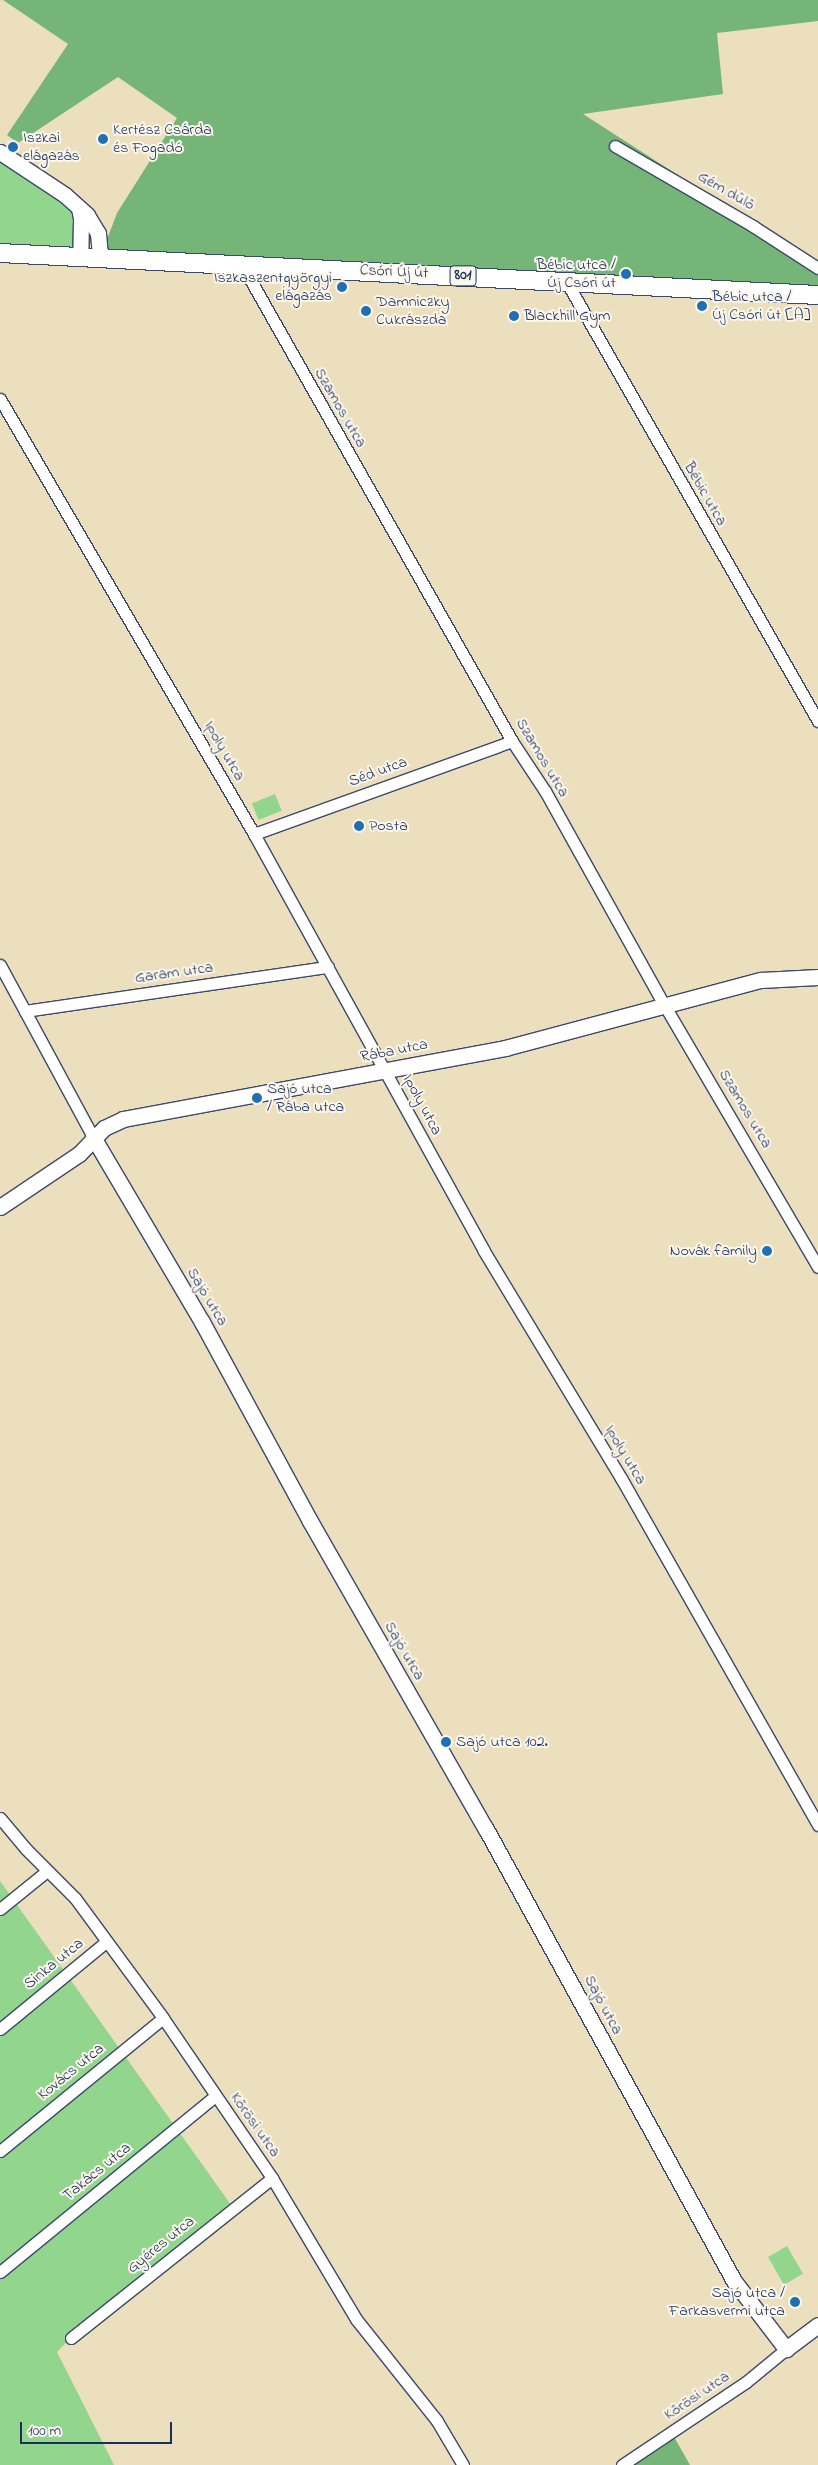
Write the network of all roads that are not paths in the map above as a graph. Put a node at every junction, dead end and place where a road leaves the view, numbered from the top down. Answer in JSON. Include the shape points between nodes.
{"nodes":[{"id":1,"x":615,"y":146,"type":"dead end"},
{"id":2,"x":0,"y":152,"type":"edge"},
{"id":3,"x":79,"y":208,"type":"junction"},
{"id":4,"x":0,"y":253,"type":"edge"},
{"id":5,"x":80,"y":257,"type":"junction"},
{"id":6,"x":100,"y":258,"type":"junction"},
{"id":7,"x":242,"y":265,"type":"junction"},
{"id":8,"x":818,"y":268,"type":"edge"},
{"id":9,"x":566,"y":282,"type":"junction"},
{"id":10,"x":818,"y":295,"type":"edge"},
{"id":11,"x":0,"y":399,"type":"edge"},
{"id":12,"x":818,"y":721,"type":"edge"},
{"id":13,"x":512,"y":741,"type":"junction"},
{"id":14,"x":254,"y":834,"type":"junction"},
{"id":15,"x":0,"y":965,"type":"edge"},
{"id":16,"x":328,"y":967,"type":"junction"},
{"id":17,"x":818,"y":977,"type":"edge"},
{"id":18,"x":666,"y":1008,"type":"junction"},
{"id":19,"x":25,"y":1010,"type":"junction"},
{"id":20,"x":385,"y":1071,"type":"junction"},
{"id":21,"x":93,"y":1137,"type":"junction"},
{"id":22,"x":0,"y":1207,"type":"edge"},
{"id":23,"x":818,"y":1267,"type":"edge"},
{"id":24,"x":0,"y":1818,"type":"edge"},
{"id":25,"x":818,"y":1825,"type":"edge"},
{"id":26,"x":47,"y":1871,"type":"junction"},
{"id":27,"x":0,"y":1909,"type":"edge"},
{"id":28,"x":106,"y":1942,"type":"junction"},
{"id":29,"x":163,"y":2018,"type":"junction"},
{"id":30,"x":0,"y":2029,"type":"edge"},
{"id":31,"x":216,"y":2096,"type":"junction"},
{"id":32,"x":0,"y":2150,"type":"edge"},
{"id":33,"x":272,"y":2178,"type":"junction"},
{"id":34,"x":0,"y":2272,"type":"edge"},
{"id":35,"x":818,"y":2326,"type":"edge"},
{"id":36,"x":71,"y":2338,"type":"dead end"},
{"id":37,"x":786,"y":2349,"type":"junction"},
{"id":38,"x":463,"y":2465,"type":"edge"},
{"id":39,"x":622,"y":2465,"type":"edge"}],
"edges":[{"from":1,"to":8,"type":"street","name":"Gém dűlő","via":[[753,226]]},
{"from":2,"to":3,"type":"street","via":[[65,195]]},
{"from":3,"to":5,"type":"street","via":[[82,218]]},
{"from":3,"to":6,"type":"street","via":[[98,234]]},
{"from":4,"to":5,"type":"main road","name":"Csóri Új út","number":"801"},
{"from":5,"to":6,"type":"main road","name":"Csóri Új út","number":"801"},
{"from":6,"to":7,"type":"main road","name":"Csóri Új út","number":"801"},
{"from":7,"to":9,"type":"main road","name":"Csóri Új út","number":"801"},
{"from":7,"to":13,"type":"street","name":"Szamos utca"},
{"from":9,"to":10,"type":"main road","name":"Csóri Új út","number":"801"},
{"from":9,"to":12,"type":"street","name":"Bébic utca"},
{"from":11,"to":14,"type":"street","name":"Ipoly utca"},
{"from":13,"to":14,"type":"street","name":"Séd utca"},
{"from":13,"to":18,"type":"street","name":"Szamos utca","via":[[545,791]]},
{"from":14,"to":16,"type":"street","name":"Ipoly utca"},
{"from":15,"to":19,"type":"street","name":"Sajó utca"},
{"from":16,"to":19,"type":"street","name":"Garam utca"},
{"from":16,"to":20,"type":"street","name":"Ipoly utca"},
{"from":17,"to":18,"type":"street","name":"Rába utca","via":[[761,980]]},
{"from":18,"to":20,"type":"street","name":"Rába utca","via":[[550,1038]]},
{"from":18,"to":23,"type":"street","name":"Szamos utca"},
{"from":19,"to":21,"type":"street","name":"Sajó utca"},
{"from":20,"to":21,"type":"street","name":"Rába utca","via":[[123,1119]]},
{"from":20,"to":25,"type":"street","name":"Ipoly utca","via":[[484,1251],[621,1478]]},
{"from":21,"to":22,"type":"street","name":"Rába utca","via":[[79,1154]]},
{"from":21,"to":37,"type":"street","name":"Sajó utca","via":[[202,1322],[310,1521],[500,1854],[734,2281]]},
{"from":24,"to":26,"type":"street","name":"Kőrösi utca"},
{"from":26,"to":27,"type":"street"},
{"from":26,"to":28,"type":"street","name":"Kőrösi utca","via":[[75,1898]]},
{"from":28,"to":29,"type":"street","name":"Kőrösi utca"},
{"from":28,"to":30,"type":"street","name":"Sinka utca"},
{"from":29,"to":31,"type":"street","name":"Kőrösi utca"},
{"from":29,"to":32,"type":"street","name":"Kovács utca"},
{"from":31,"to":33,"type":"street","name":"Kőrösi utca"},
{"from":31,"to":34,"type":"street","name":"Takács utca"},
{"from":33,"to":36,"type":"street","name":"Gyéres utca"},
{"from":33,"to":38,"type":"street","name":"Kőrösi utca","via":[[356,2319],[436,2421]]},
{"from":35,"to":37,"type":"street"},
{"from":37,"to":39,"type":"street","name":"Kőrösi utca","via":[[746,2382]]}]}
